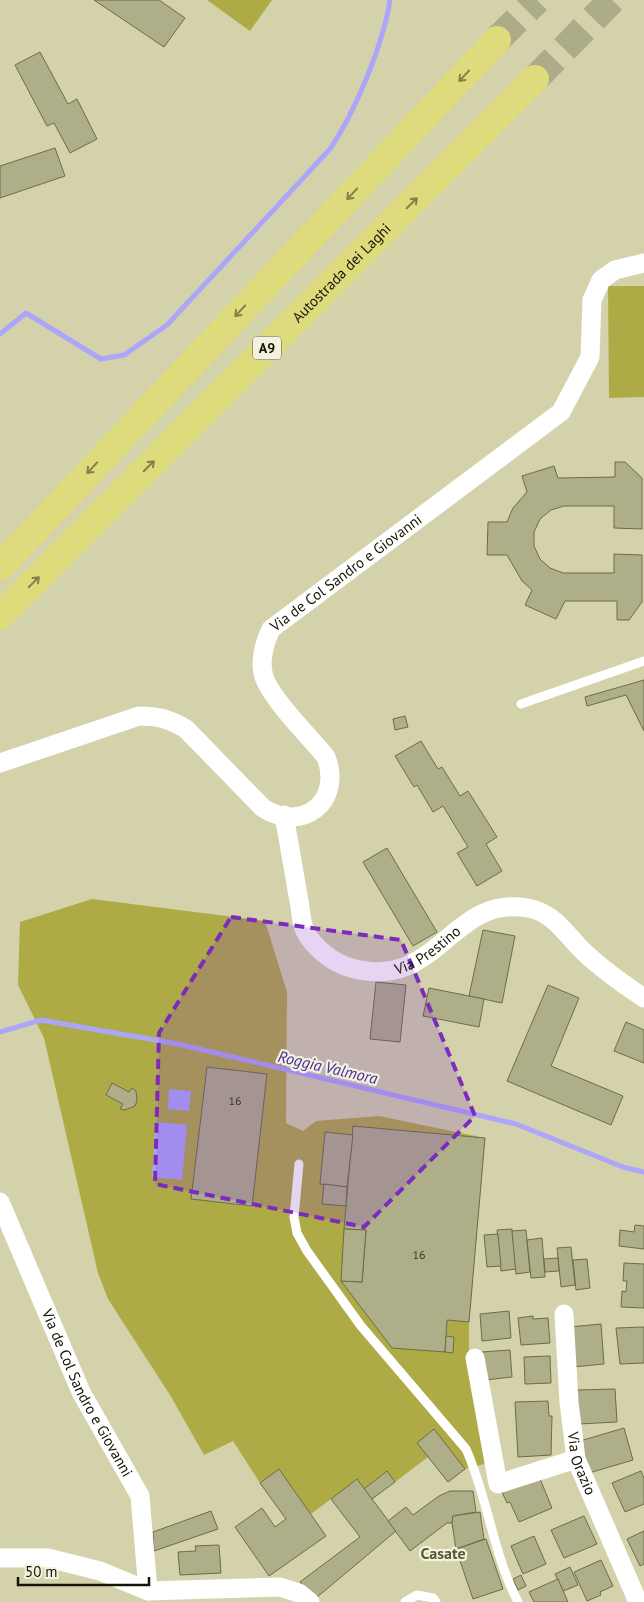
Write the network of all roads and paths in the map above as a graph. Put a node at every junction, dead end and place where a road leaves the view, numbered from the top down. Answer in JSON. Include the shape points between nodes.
{"nodes":[{"id":1,"x":497,"y":40,"type":"tunnel mouth"},
{"id":2,"x":535,"y":79,"type":"tunnel mouth"},
{"id":3,"x":644,"y":264,"type":"edge"},
{"id":4,"x":0,"y":567,"type":"edge"},
{"id":5,"x":0,"y":616,"type":"edge"},
{"id":6,"x":644,"y":661,"type":"edge"},
{"id":7,"x":521,"y":704,"type":"dead end"},
{"id":8,"x":0,"y":763,"type":"edge"},
{"id":9,"x":284,"y":815,"type":"junction"},
{"id":10,"x":644,"y":998,"type":"edge"},
{"id":11,"x":299,"y":1164,"type":"dead end"},
{"id":12,"x":0,"y":1202,"type":"edge"},
{"id":13,"x":564,"y":1314,"type":"dead end"},
{"id":14,"x":475,"y":1358,"type":"dead end"},
{"id":15,"x":576,"y":1459,"type":"junction"},
{"id":16,"x":0,"y":1558,"type":"edge"},
{"id":17,"x":148,"y":1591,"type":"junction"},
{"id":18,"x":310,"y":1602,"type":"edge"},
{"id":19,"x":405,"y":1602,"type":"edge"},
{"id":20,"x":436,"y":1602,"type":"edge"},
{"id":21,"x":518,"y":1602,"type":"edge"},
{"id":22,"x":638,"y":1602,"type":"edge"}],
"edges":[{"from":1,"to":4,"type":"highway","one_way":true},
{"from":5,"to":2,"type":"highway","name":"Autostrada dei Laghi","number":"A9","one_way":true},
{"from":3,"to":9,"type":"street","name":"Via de Col Sandro e Giovanni","via":[[615,270],[602,280],[592,300],[590,357],[561,412],[271,629],[264,644],[264,677],[272,692],[326,757],[331,769],[330,788],[321,805],[299,817]]},
{"from":6,"to":7,"type":"lane"},
{"from":8,"to":9,"type":"street","name":"Via de Col Sandro e Giovanni","via":[[139,716],[156,716],[172,720],[186,729],[263,808],[274,815]]},
{"from":9,"to":10,"type":"street","name":"Via Prestino","via":[[304,930],[321,952],[343,966],[369,973],[395,971],[420,961],[465,923],[485,911],[507,906],[530,908],[551,917],[582,951]]},
{"from":11,"to":21,"type":"lane","via":[[294,1217],[297,1233],[361,1326],[466,1449],[498,1553]]},
{"from":12,"to":17,"type":"street","name":"Via de Col Sandro e Giovanni","via":[[81,1392],[140,1496]]},
{"from":13,"to":15,"type":"street","name":"Via Orazio","via":[[568,1402]]},
{"from":14,"to":15,"type":"street","via":[[498,1484]]},
{"from":15,"to":22,"type":"street","name":"Via Orazio"},
{"from":16,"to":17,"type":"street","via":[[48,1558],[100,1571]]},
{"from":17,"to":18,"type":"street","via":[[280,1586],[299,1593]]},
{"from":19,"to":20,"type":"lane","via":[[417,1594],[433,1598]]}]}
